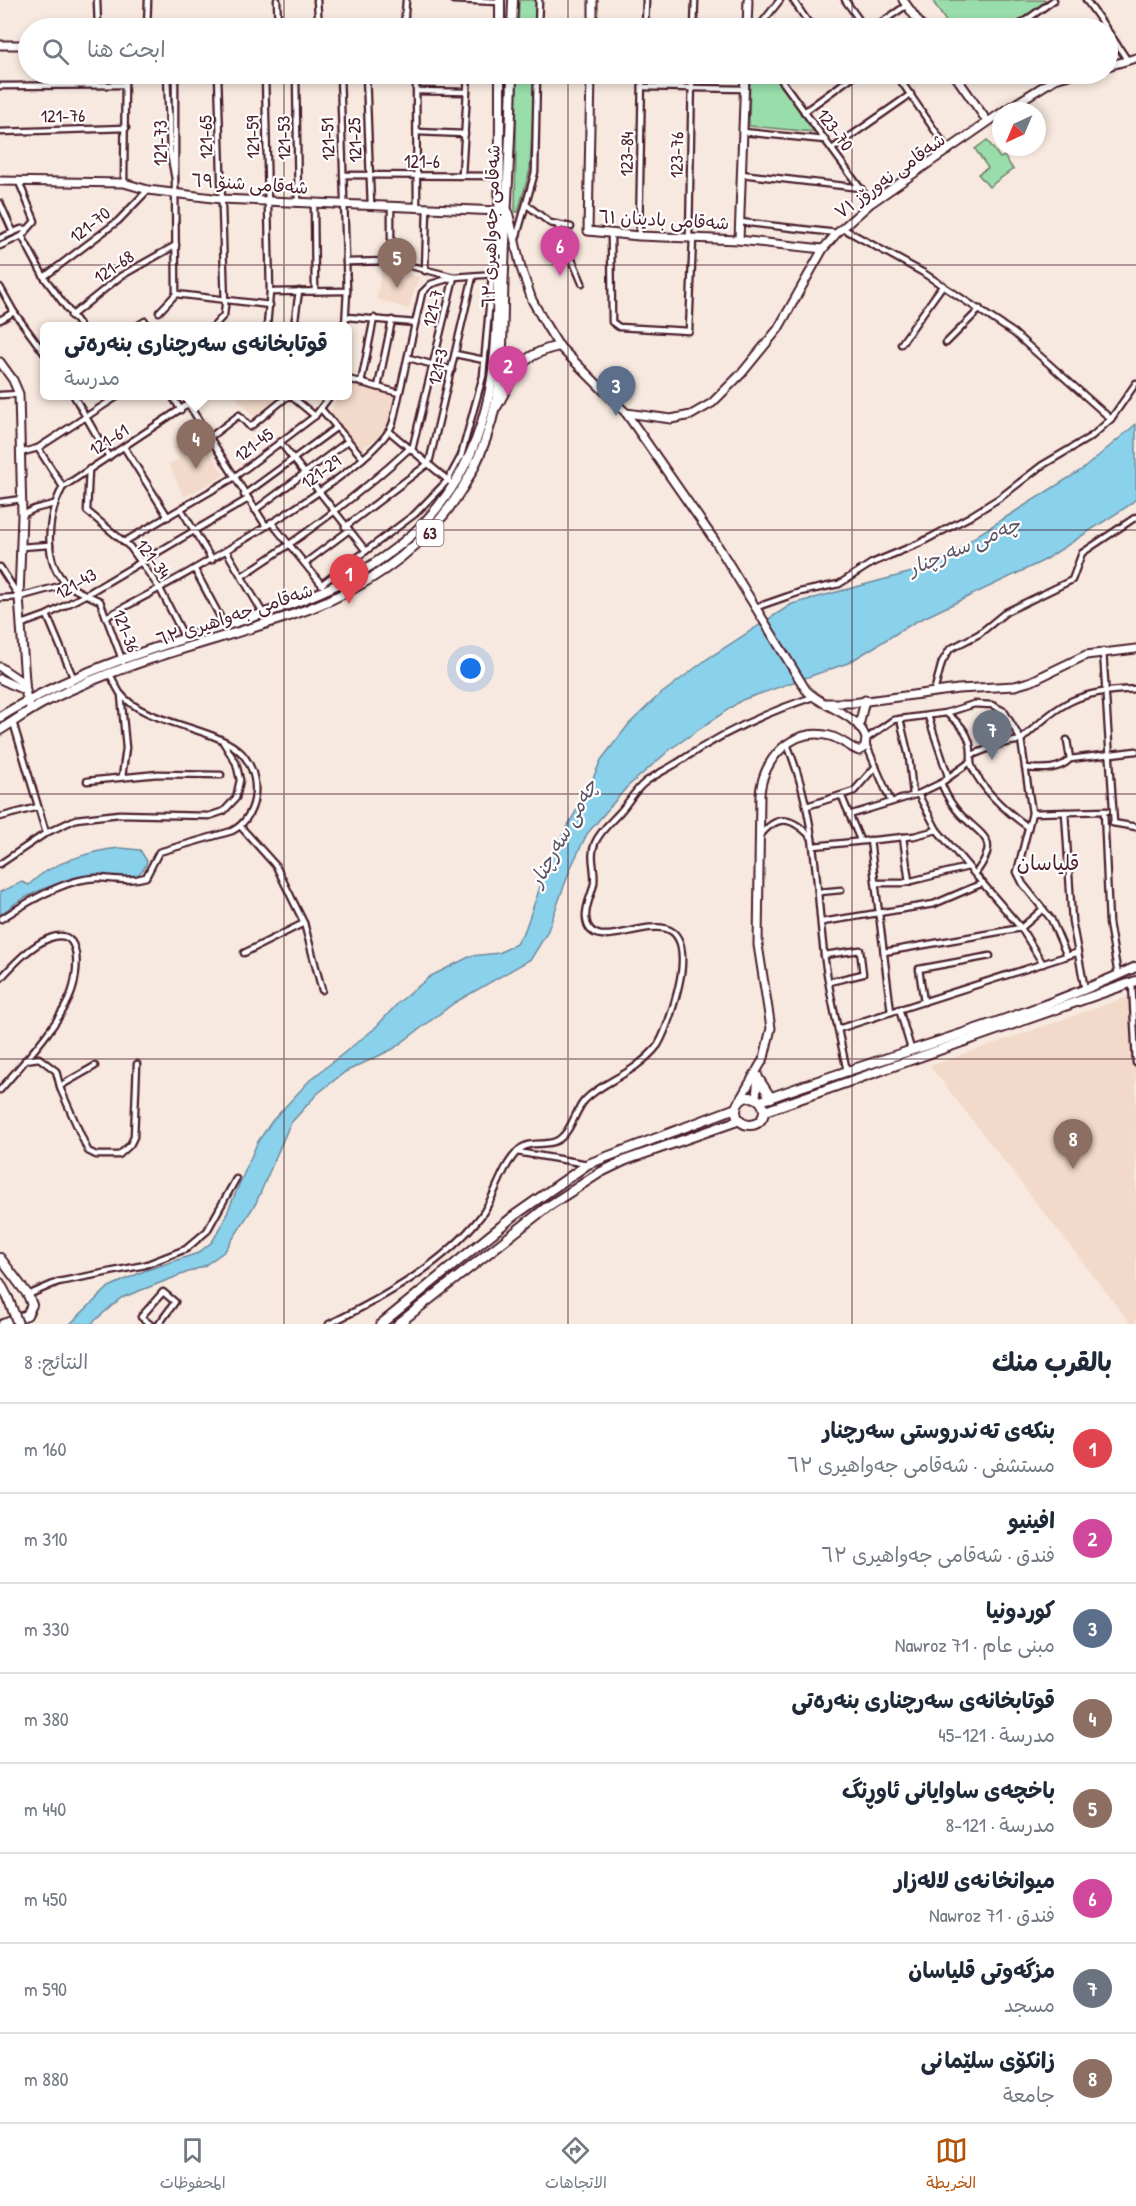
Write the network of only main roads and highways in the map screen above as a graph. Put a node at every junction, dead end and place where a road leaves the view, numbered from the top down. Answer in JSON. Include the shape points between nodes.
{"nodes":[{"id":1,"x":513,"y":0,"type":"edge"},
{"id":2,"x":500,"y":1,"type":"edge"},
{"id":3,"x":500,"y":18,"type":"edge"},
{"id":4,"x":512,"y":18,"type":"edge"},
{"id":5,"x":500,"y":84,"type":"edge"},
{"id":6,"x":512,"y":84,"type":"edge"},
{"id":7,"x":502,"y":239,"type":"junction"},
{"id":8,"x":559,"y":346,"type":"road end"},
{"id":9,"x":494,"y":413,"type":"junction"},
{"id":10,"x":0,"y":717,"type":"edge"},
{"id":11,"x":0,"y":730,"type":"edge"},
{"id":12,"x":1136,"y":967,"type":"edge"},
{"id":13,"x":1134,"y":981,"type":"edge"},
{"id":14,"x":758,"y":1078,"type":"road end"},
{"id":15,"x":771,"y":1098,"type":"junction"},
{"id":16,"x":758,"y":1099,"type":"junction"},
{"id":17,"x":737,"y":1106,"type":"junction"},
{"id":18,"x":765,"y":1111,"type":"junction"},
{"id":19,"x":740,"y":1120,"type":"junction"},
{"id":20,"x":0,"y":1258,"type":"edge"},
{"id":21,"x":0,"y":1283,"type":"edge"},
{"id":22,"x":0,"y":1319,"type":"edge"},
{"id":23,"x":3,"y":1324,"type":"edge"},
{"id":24,"x":18,"y":1324,"type":"edge"},
{"id":25,"x":381,"y":1324,"type":"edge"},
{"id":26,"x":398,"y":1324,"type":"edge"}],
"edges":[{"from":1,"to":4,"type":"main road"},
{"from":2,"to":3,"type":"main road"},
{"from":5,"to":7,"type":"main road","name":"شەقامی جەواهیری ٦٣","number":"63"},
{"from":6,"to":7,"type":"main road","name":"شەقامی جەواهیری ٦٣","number":"63"},
{"from":7,"to":9,"type":"main road","name":"شەقامی جەواهیری ٦٣","number":"63","via":[[499,383]]},
{"from":7,"to":10,"type":"main road","name":"شەقامی جەواهیری ٦٣","number":"63","via":[[495,274],[495,358],[486,407],[475,441],[437,510],[412,537],[363,572],[263,613],[73,677]]},
{"from":8,"to":9,"type":"main road","via":[[529,356]]},
{"from":9,"to":11,"type":"main road","name":"شەقامی جەواهیری ٦٣","number":"63","via":[[488,438],[464,488],[427,536],[396,562],[332,599],[289,616],[109,673],[31,710]]},
{"from":12,"to":15,"type":"main road","via":[[1085,990]]},
{"from":13,"to":18,"type":"main road"},
{"from":14,"to":15,"type":"main road"},
{"from":15,"to":16,"type":"main road"},
{"from":16,"to":17,"type":"main road","via":[[744,1098]]},
{"from":16,"to":18,"type":"main road"},
{"from":17,"to":19,"type":"main road"},
{"from":17,"to":25,"type":"main road","via":[[588,1164],[534,1200]]},
{"from":18,"to":19,"type":"main road","via":[[753,1125]]},
{"from":19,"to":26,"type":"main road","via":[[601,1172],[547,1207]]},
{"from":20,"to":23,"type":"main road","via":[[32,1305],[29,1313]]},
{"from":21,"to":24,"type":"main road","bridge":true},
{"from":22,"to":23,"type":"main road"}]}
